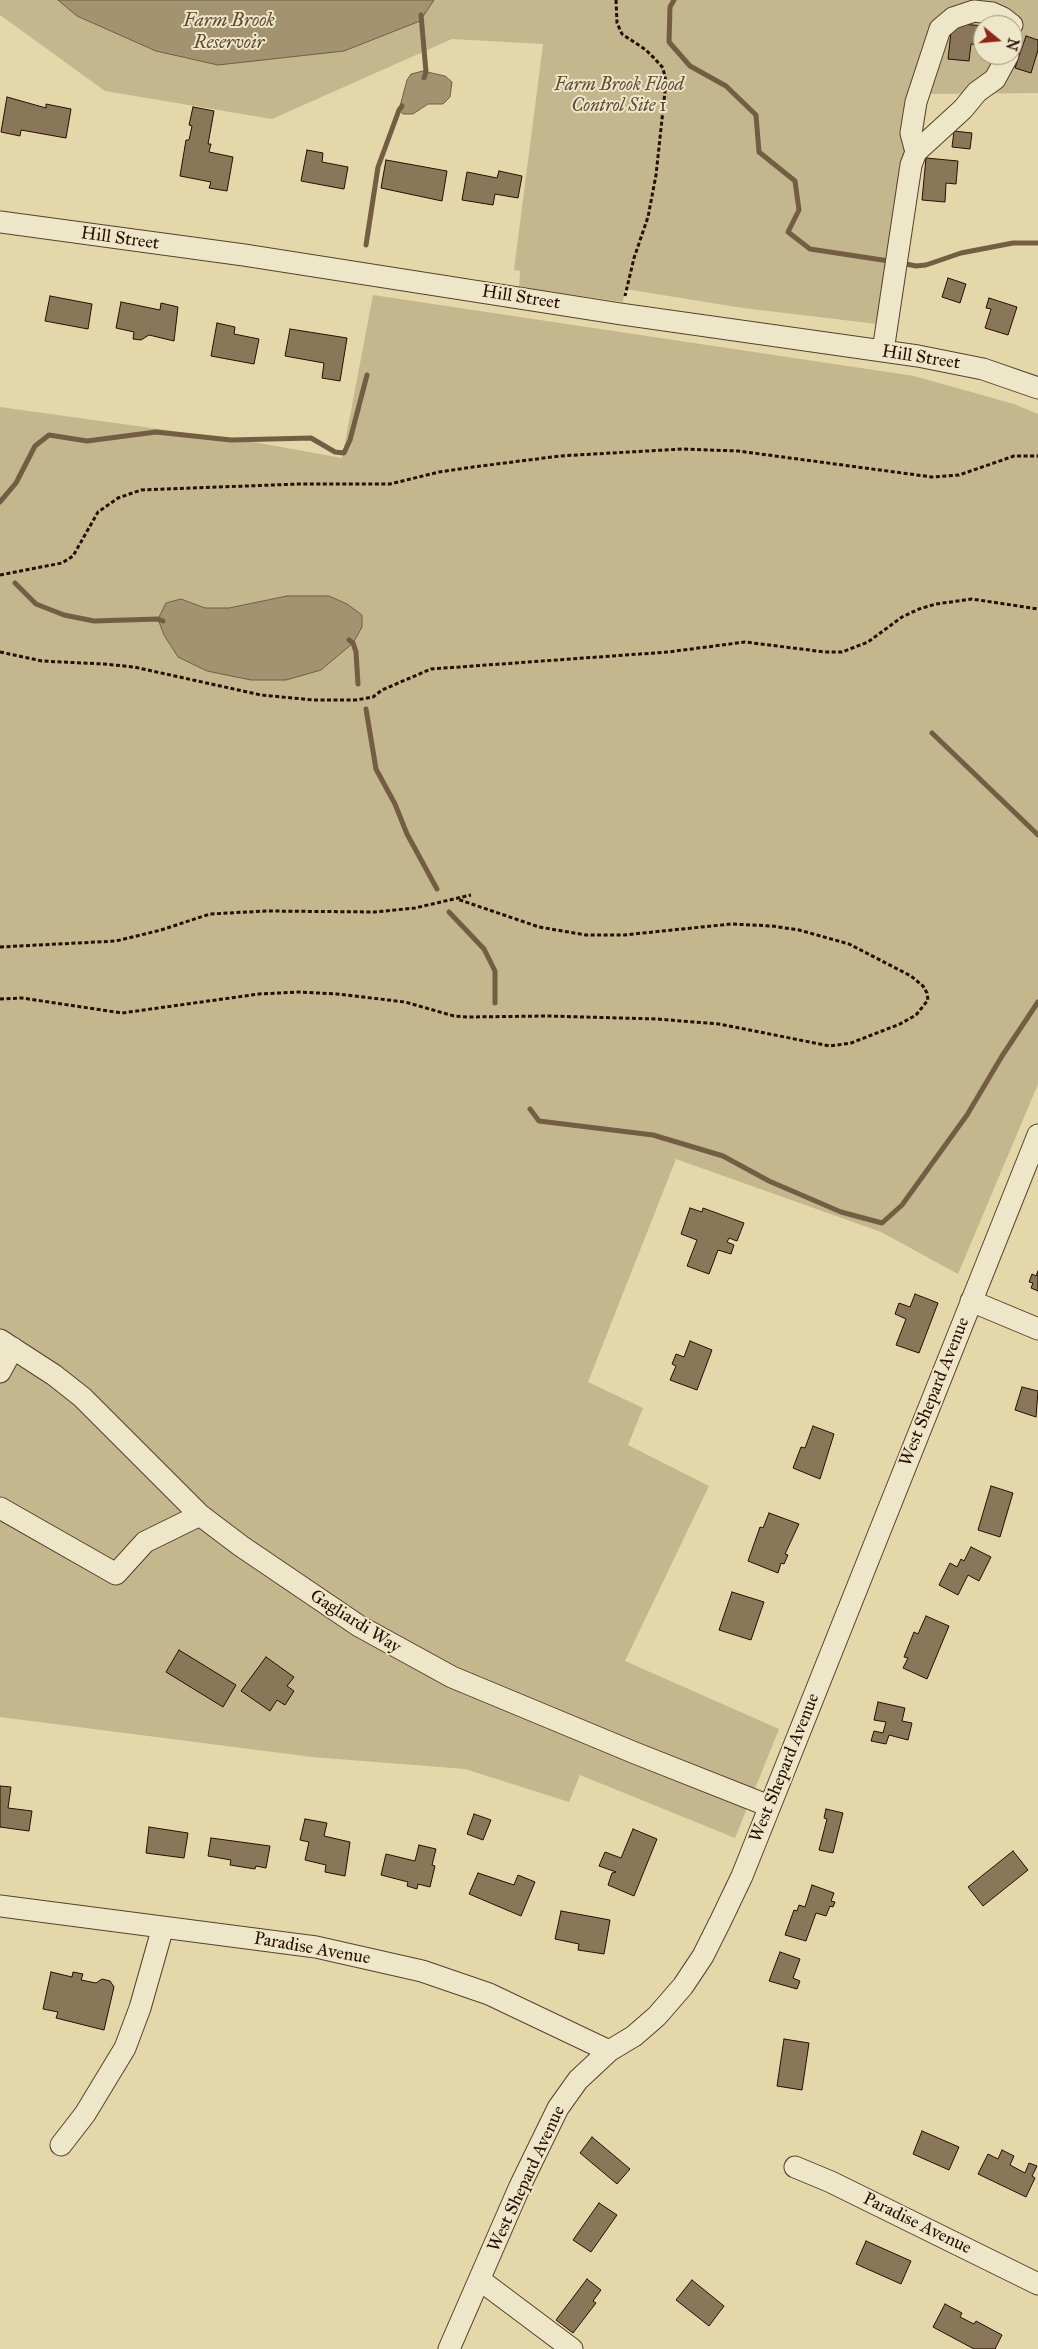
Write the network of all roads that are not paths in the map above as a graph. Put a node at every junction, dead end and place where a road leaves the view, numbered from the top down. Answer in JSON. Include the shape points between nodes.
{"nodes":[{"id":1,"x":996,"y":15,"type":"edge"},
{"id":2,"x":1003,"y":65,"type":"edge"},
{"id":3,"x":916,"y":152,"type":"junction"},
{"id":4,"x":0,"y":222,"type":"edge"},
{"id":5,"x":883,"y":351,"type":"junction"},
{"id":6,"x":1038,"y":388,"type":"edge"},
{"id":7,"x":1038,"y":1134,"type":"edge"},
{"id":8,"x":971,"y":1301,"type":"junction"},
{"id":9,"x":1038,"y":1329,"type":"edge"},
{"id":10,"x":7,"y":1344,"type":"edge"},
{"id":11,"x":0,"y":1372,"type":"edge"},
{"id":12,"x":0,"y":1508,"type":"edge"},
{"id":13,"x":200,"y":1515,"type":"junction"},
{"id":14,"x":769,"y":1806,"type":"junction"},
{"id":15,"x":0,"y":1906,"type":"edge"},
{"id":16,"x":164,"y":1927,"type":"junction"},
{"id":17,"x":608,"y":2051,"type":"junction"},
{"id":18,"x":61,"y":2145,"type":"dead end"},
{"id":19,"x":795,"y":2167,"type":"dead end"},
{"id":20,"x":480,"y":2280,"type":"junction"},
{"id":21,"x":1038,"y":2284,"type":"edge"},
{"id":22,"x":449,"y":2349,"type":"edge"},
{"id":23,"x":572,"y":2349,"type":"edge"}],
"edges":[{"from":1,"to":3,"type":"street","via":[[974,12],[953,18],[940,29],[916,102],[912,133]]},
{"from":2,"to":3,"type":"street","via":[[995,79],[977,92]]},
{"from":3,"to":5,"type":"street","via":[[911,165]]},
{"from":4,"to":5,"type":"street","name":"Hill Street"},
{"from":5,"to":6,"type":"street","name":"Hill Street","via":[[983,368]]},
{"from":7,"to":8,"type":"street","name":"West Shepard Avenue"},
{"from":8,"to":9,"type":"street"},
{"from":8,"to":14,"type":"street","name":"West Shepard Avenue"},
{"from":10,"to":11,"type":"street"},
{"from":10,"to":13,"type":"street","name":"Gagliardi Way","via":[[82,1397]]},
{"from":12,"to":13,"type":"street","via":[[116,1574],[145,1542]]},
{"from":13,"to":14,"type":"street","name":"Gagliardi Way","via":[[338,1612],[405,1653],[452,1677]]},
{"from":14,"to":17,"type":"street","name":"West Shepard Avenue","via":[[742,1876],[703,1956],[657,2016],[634,2036]]},
{"from":15,"to":16,"type":"street","name":"Paradise Avenue"},
{"from":16,"to":17,"type":"street","name":"Paradise Avenue","via":[[316,1947],[422,1971],[489,1994]]},
{"from":16,"to":18,"type":"street","via":[[125,2048],[85,2114]]},
{"from":17,"to":20,"type":"street","name":"West Shepard Avenue","via":[[578,2080],[558,2108]]},
{"from":19,"to":21,"type":"street","name":"Paradise Avenue"},
{"from":20,"to":22,"type":"street","name":"West Shepard Avenue"},
{"from":20,"to":23,"type":"street"}]}
